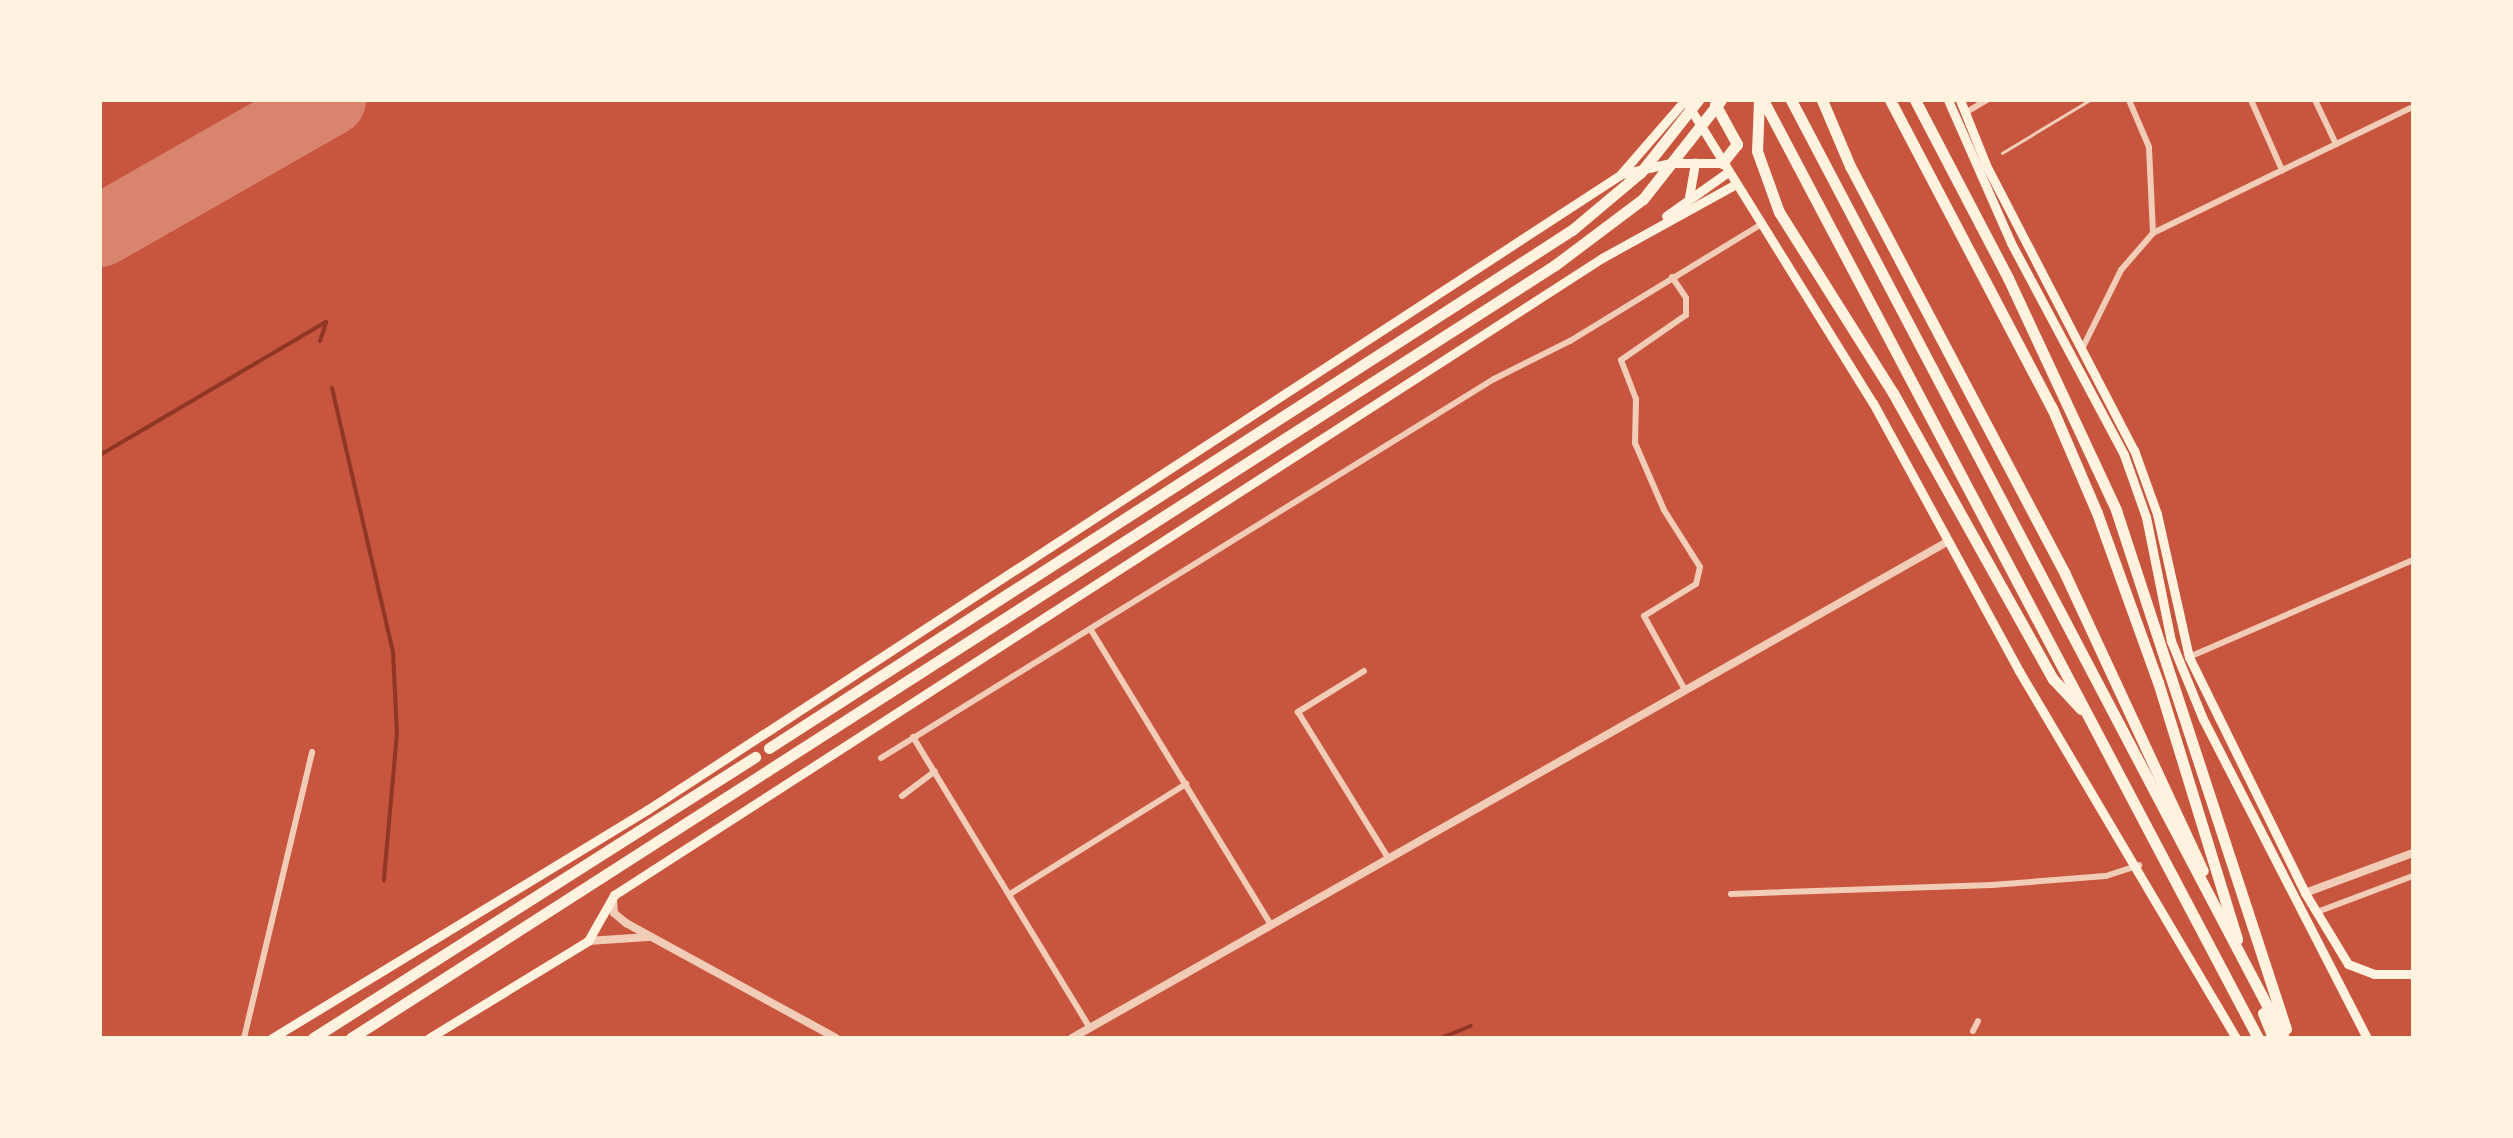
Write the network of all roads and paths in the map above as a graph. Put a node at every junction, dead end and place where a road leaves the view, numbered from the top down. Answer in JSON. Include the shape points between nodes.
{"nodes":[{"id":1,"x":1685,"y":100,"type":"edge"},
{"id":2,"x":1698,"y":100,"type":"edge"},
{"id":3,"x":1713,"y":100,"type":"edge"},
{"id":4,"x":1721,"y":100,"type":"edge"},
{"id":5,"x":1761,"y":100,"type":"edge"},
{"id":6,"x":1791,"y":100,"type":"edge"},
{"id":7,"x":1822,"y":100,"type":"edge"},
{"id":8,"x":1890,"y":100,"type":"edge"},
{"id":9,"x":1914,"y":100,"type":"edge"},
{"id":10,"x":1948,"y":100,"type":"edge"},
{"id":11,"x":1960,"y":100,"type":"edge"},
{"id":12,"x":1987,"y":100,"type":"edge"},
{"id":13,"x":2090,"y":100,"type":"edge"},
{"id":14,"x":2129,"y":100,"type":"edge"},
{"id":15,"x":2251,"y":100,"type":"edge"},
{"id":16,"x":2316,"y":100,"type":"edge"},
{"id":17,"x":2410,"y":108,"type":"dead end"},
{"id":18,"x":1965,"y":112,"type":"junction"},
{"id":19,"x":2336,"y":144,"type":"junction"},
{"id":20,"x":2002,"y":152,"type":"dead end"},
{"id":21,"x":1695,"y":164,"type":"junction"},
{"id":22,"x":1725,"y":167,"type":"junction"},
{"id":23,"x":1986,"y":167,"type":"junction"},
{"id":24,"x":2282,"y":170,"type":"junction"},
{"id":25,"x":1976,"y":173,"type":"junction"},
{"id":26,"x":1620,"y":175,"type":"junction"},
{"id":27,"x":1736,"y":184,"type":"junction"},
{"id":28,"x":1687,"y":200,"type":"junction"},
{"id":29,"x":1762,"y":224,"type":"junction"},
{"id":30,"x":1644,"y":232,"type":"junction"},
{"id":31,"x":2153,"y":233,"type":"junction"},
{"id":32,"x":1672,"y":277,"type":"junction"},
{"id":33,"x":2082,"y":348,"type":"junction"},
{"id":34,"x":1948,"y":542,"type":"junction"},
{"id":35,"x":2413,"y":560,"type":"edge"},
{"id":36,"x":1091,"y":630,"type":"junction"},
{"id":37,"x":2189,"y":657,"type":"junction"},
{"id":38,"x":1364,"y":671,"type":"dead end"},
{"id":39,"x":1685,"y":690,"type":"junction"},
{"id":40,"x":2088,"y":715,"type":"junction"},
{"id":41,"x":913,"y":737,"type":"junction"},
{"id":42,"x":769,"y":748,"type":"dead end"},
{"id":43,"x":312,"y":752,"type":"dead end"},
{"id":44,"x":755,"y":757,"type":"dead end"},
{"id":45,"x":881,"y":758,"type":"dead end"},
{"id":46,"x":935,"y":771,"type":"junction"},
{"id":47,"x":1186,"y":784,"type":"junction"},
{"id":48,"x":902,"y":796,"type":"dead end"},
{"id":49,"x":2413,"y":853,"type":"edge"},
{"id":50,"x":1388,"y":858,"type":"junction"},
{"id":51,"x":2139,"y":866,"type":"junction"},
{"id":52,"x":2413,"y":876,"type":"edge"},
{"id":53,"x":2306,"y":893,"type":"junction"},
{"id":54,"x":1010,"y":894,"type":"junction"},
{"id":55,"x":1731,"y":894,"type":"dead end"},
{"id":56,"x":614,"y":896,"type":"junction"},
{"id":57,"x":2316,"y":913,"type":"junction"},
{"id":58,"x":1270,"y":923,"type":"junction"},
{"id":59,"x":652,"y":938,"type":"junction"},
{"id":60,"x":588,"y":940,"type":"junction"},
{"id":61,"x":2413,"y":974,"type":"edge"},
{"id":62,"x":2254,"y":984,"type":"junction"},
{"id":63,"x":1978,"y":1021,"type":"dead end"},
{"id":64,"x":1090,"y":1028,"type":"junction"},
{"id":65,"x":1973,"y":1032,"type":"dead end"},
{"id":66,"x":2367,"y":1035,"type":"edge"},
{"id":67,"x":244,"y":1038,"type":"edge"},
{"id":68,"x":272,"y":1038,"type":"edge"},
{"id":69,"x":312,"y":1038,"type":"edge"},
{"id":70,"x":351,"y":1038,"type":"edge"},
{"id":71,"x":429,"y":1038,"type":"edge"},
{"id":72,"x":836,"y":1038,"type":"edge"},
{"id":73,"x":1072,"y":1038,"type":"edge"},
{"id":74,"x":2236,"y":1038,"type":"edge"},
{"id":75,"x":2258,"y":1038,"type":"edge"},
{"id":76,"x":2273,"y":1038,"type":"edge"},
{"id":77,"x":2287,"y":1038,"type":"edge"}],
"edges":[{"from":1,"to":22,"type":"main road"},
{"from":1,"to":26,"type":"main road"},
{"from":2,"to":42,"type":"highway","via":[[1648,165],[1596,212]]},
{"from":3,"to":22,"type":"highway","via":[[1736,139]]},
{"from":4,"to":70,"type":"highway","via":[[1686,152],[1632,209]]},
{"from":5,"to":40,"type":"highway"},
{"from":5,"to":40,"type":"highway","via":[[1756,140],[1763,177],[2053,679]]},
{"from":6,"to":62,"type":"highway"},
{"from":7,"to":62,"type":"highway","via":[[2115,675]]},
{"from":8,"to":76,"type":"highway","via":[[2059,425],[2128,594]]},
{"from":9,"to":77,"type":"highway","via":[[2008,278],[2116,510]]},
{"from":10,"to":25,"type":"main road"},
{"from":11,"to":18,"type":"main road"},
{"from":12,"to":18,"type":"street"},
{"from":13,"to":20,"type":"lane"},
{"from":14,"to":31,"type":"street","via":[[2148,148]]},
{"from":15,"to":24,"type":"street"},
{"from":16,"to":19,"type":"street"},
{"from":17,"to":19,"type":"street"},
{"from":18,"to":23,"type":"main road"},
{"from":19,"to":24,"type":"street"},
{"from":21,"to":22,"type":"main road"},
{"from":21,"to":26,"type":"main road"},
{"from":21,"to":28,"type":"main road"},
{"from":22,"to":27,"type":"main road"},
{"from":22,"to":28,"type":"main road"},
{"from":23,"to":25,"type":"main road"},
{"from":23,"to":33,"type":"main road"},
{"from":24,"to":31,"type":"street"},
{"from":25,"to":66,"type":"main road","via":[[2124,455],[2146,518],[2178,662]]},
{"from":26,"to":68,"type":"main road","via":[[647,810]]},
{"from":27,"to":29,"type":"main road"},
{"from":27,"to":30,"type":"main road"},
{"from":28,"to":30,"type":"main road"},
{"from":29,"to":32,"type":"street"},
{"from":29,"to":34,"type":"main road"},
{"from":30,"to":56,"type":"main road"},
{"from":31,"to":33,"type":"street","via":[[2120,270]]},
{"from":32,"to":36,"type":"street","via":[[1494,379]]},
{"from":32,"to":39,"type":"street","via":[[1686,298],[1686,316],[1621,360],[1636,399],[1635,443],[1664,510],[1700,568],[1696,584],[1644,616]]},
{"from":33,"to":37,"type":"main road","via":[[2147,481]]},
{"from":34,"to":39,"type":"street"},
{"from":34,"to":51,"type":"main road"},
{"from":35,"to":37,"type":"street"},
{"from":36,"to":41,"type":"street"},
{"from":36,"to":47,"type":"street"},
{"from":37,"to":53,"type":"main road"},
{"from":38,"to":50,"type":"street","via":[[1299,714]]},
{"from":39,"to":50,"type":"street"},
{"from":40,"to":75,"type":"highway"},
{"from":41,"to":45,"type":"street"},
{"from":41,"to":46,"type":"street"},
{"from":43,"to":67,"type":"street"},
{"from":44,"to":69,"type":"highway"},
{"from":46,"to":48,"type":"street"},
{"from":46,"to":54,"type":"street"},
{"from":47,"to":54,"type":"street"},
{"from":47,"to":58,"type":"street"},
{"from":49,"to":53,"type":"street"},
{"from":50,"to":58,"type":"street"},
{"from":51,"to":55,"type":"street","via":[[2106,876],[1992,885]]},
{"from":51,"to":74,"type":"main road"},
{"from":52,"to":57,"type":"street"},
{"from":53,"to":57,"type":"main road"},
{"from":54,"to":64,"type":"street"},
{"from":56,"to":59,"type":"street","via":[[617,916]]},
{"from":56,"to":60,"type":"main road"},
{"from":57,"to":61,"type":"main road","via":[[2355,968]]},
{"from":58,"to":64,"type":"street"},
{"from":59,"to":60,"type":"street"},
{"from":59,"to":72,"type":"street"},
{"from":60,"to":71,"type":"main road"},
{"from":62,"to":77,"type":"highway"},
{"from":63,"to":65,"type":"street"},
{"from":64,"to":73,"type":"street"}]}
